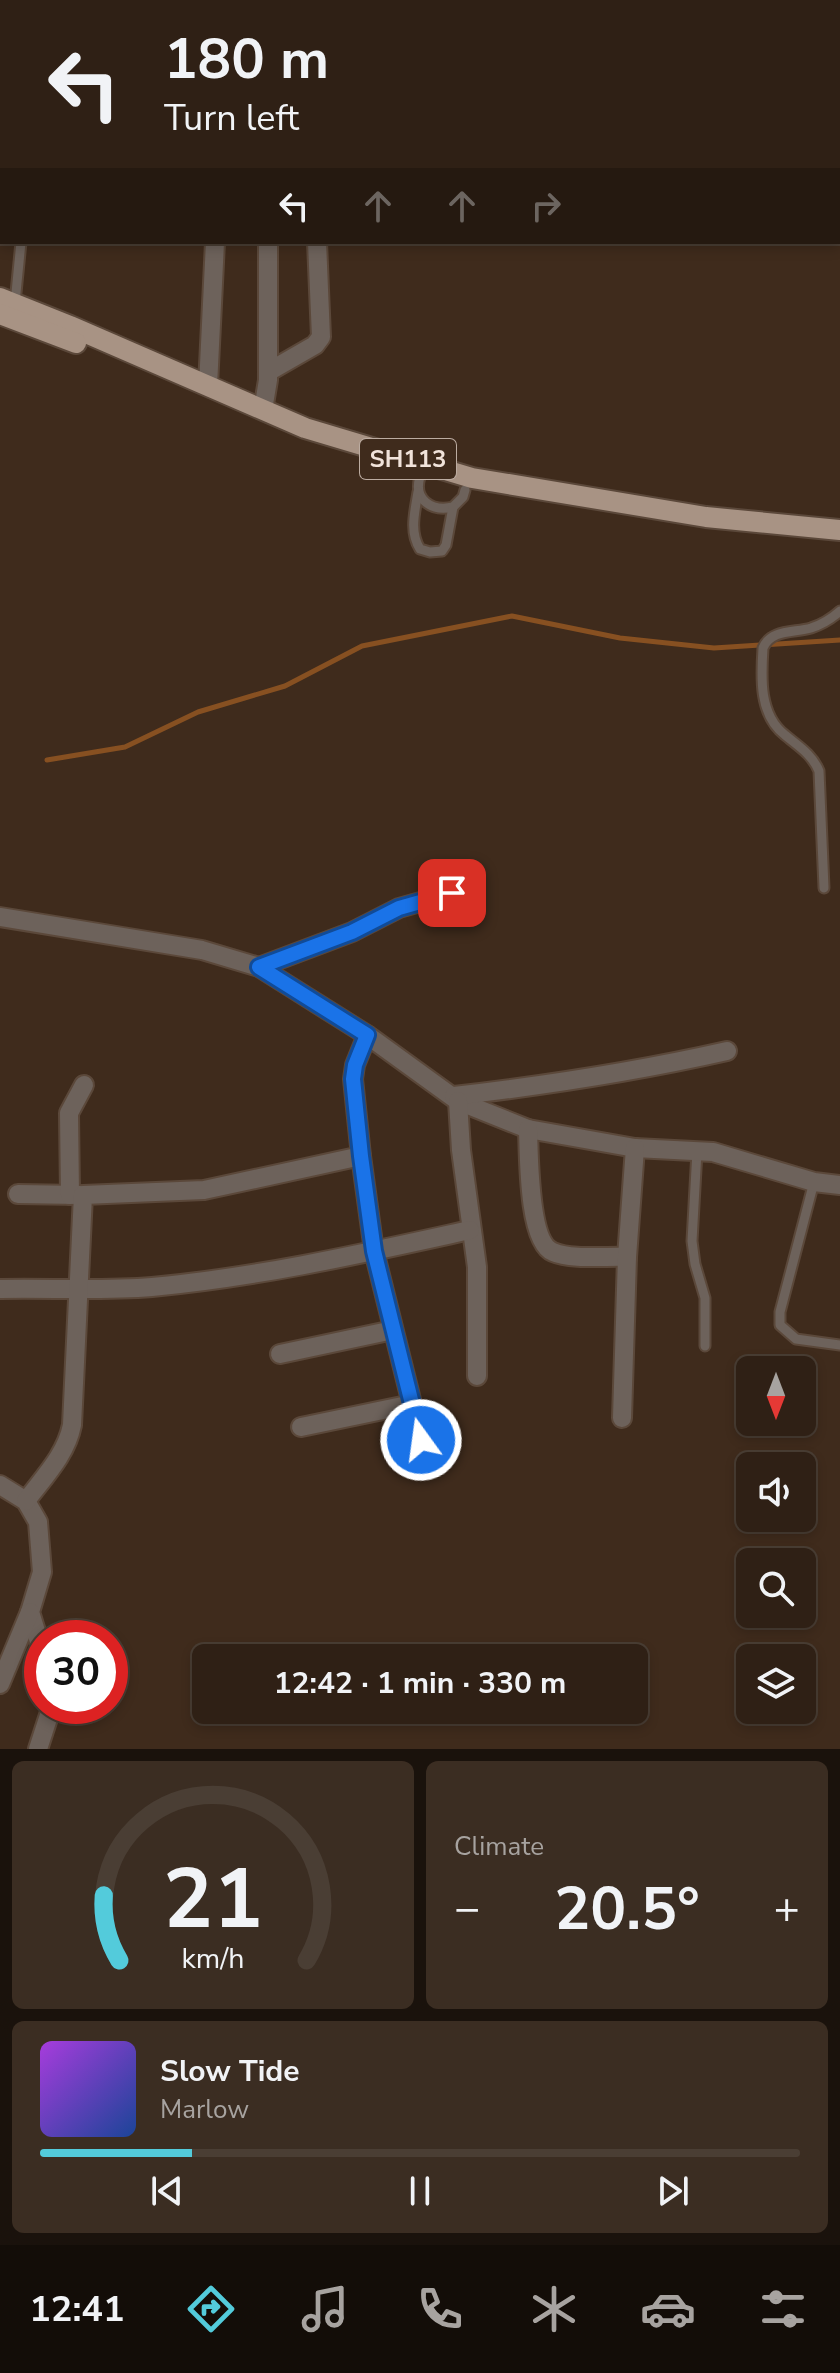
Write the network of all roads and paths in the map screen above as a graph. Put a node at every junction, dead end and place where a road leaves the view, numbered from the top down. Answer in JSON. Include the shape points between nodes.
{"nodes":[{"id":1,"x":20,"y":244,"type":"edge"},
{"id":2,"x":215,"y":244,"type":"edge"},
{"id":3,"x":268,"y":244,"type":"edge"},
{"id":4,"x":317,"y":244,"type":"edge"},
{"id":5,"x":5,"y":305,"type":"edge"},
{"id":6,"x":268,"y":372,"type":"junction"},
{"id":7,"x":208,"y":386,"type":"junction"},
{"id":8,"x":263,"y":410,"type":"junction"},
{"id":9,"x":419,"y":484,"type":"junction"},
{"id":10,"x":465,"y":490,"type":"junction"},
{"id":11,"x":453,"y":507,"type":"junction"},
{"id":12,"x":840,"y":530,"type":"edge"},
{"id":13,"x":840,"y":544,"type":"edge"},
{"id":14,"x":840,"y":611,"type":"edge"},
{"id":15,"x":824,"y":888,"type":"dead end"},
{"id":16,"x":452,"y":893,"type":"dead end"},
{"id":17,"x":0,"y":917,"type":"edge"},
{"id":18,"x":259,"y":967,"type":"junction"},
{"id":19,"x":367,"y":1035,"type":"junction"},
{"id":20,"x":727,"y":1051,"type":"dead end"},
{"id":21,"x":84,"y":1085,"type":"dead end"},
{"id":22,"x":456,"y":1098,"type":"junction"},
{"id":23,"x":528,"y":1129,"type":"junction"},
{"id":24,"x":635,"y":1148,"type":"junction"},
{"id":25,"x":697,"y":1151,"type":"junction"},
{"id":26,"x":361,"y":1156,"type":"junction"},
{"id":27,"x":814,"y":1182,"type":"junction"},
{"id":28,"x":840,"y":1185,"type":"edge"},
{"id":29,"x":18,"y":1194,"type":"dead end"},
{"id":30,"x":76,"y":1195,"type":"junction"},
{"id":31,"x":470,"y":1230,"type":"junction"},
{"id":32,"x":374,"y":1251,"type":"junction"},
{"id":33,"x":627,"y":1257,"type":"junction"},
{"id":34,"x":78,"y":1287,"type":"junction"},
{"id":35,"x":0,"y":1289,"type":"edge"},
{"id":36,"x":393,"y":1330,"type":"junction"},
{"id":37,"x":840,"y":1345,"type":"edge"},
{"id":38,"x":705,"y":1346,"type":"dead end"},
{"id":39,"x":280,"y":1354,"type":"dead end"},
{"id":40,"x":477,"y":1376,"type":"dead end"},
{"id":41,"x":412,"y":1404,"type":"junction"},
{"id":42,"x":622,"y":1418,"type":"dead end"},
{"id":43,"x":301,"y":1427,"type":"dead end"},
{"id":44,"x":421,"y":1440,"type":"dead end"},
{"id":45,"x":0,"y":1485,"type":"edge"},
{"id":46,"x":26,"y":1501,"type":"junction"},
{"id":47,"x":30,"y":1612,"type":"junction"},
{"id":48,"x":32,"y":1620,"type":"edge"},
{"id":49,"x":0,"y":1684,"type":"edge"},
{"id":50,"x":46,"y":1724,"type":"edge"},
{"id":51,"x":38,"y":1749,"type":"edge"}],
"edges":[{"from":1,"to":5,"type":"lane"},
{"from":2,"to":7,"type":"street"},
{"from":3,"to":6,"type":"street"},
{"from":4,"to":6,"type":"street","via":[[321,337]]},
{"from":5,"to":7,"type":"main road","number":"SH113"},
{"from":5,"to":9,"type":"main road","number":"SH113","via":[[65,338],[300,441]]},
{"from":6,"to":8,"type":"street"},
{"from":7,"to":8,"type":"main road","number":"SH113"},
{"from":8,"to":12,"type":"main road","number":"SH113","via":[[305,428],[472,478],[706,517]]},
{"from":9,"to":10,"type":"main road","number":"SH113"},
{"from":9,"to":11,"type":"lane","via":[[421,498],[433,507]]},
{"from":9,"to":11,"type":"lane","via":[[413,525],[420,549],[442,551]]},
{"from":10,"to":11,"type":"lane"},
{"from":10,"to":13,"type":"main road","number":"SH113","via":[[705,531]]},
{"from":14,"to":15,"type":"lane","via":[[828,622],[774,635],[763,648],[766,710],[819,771]]},
{"from":16,"to":18,"type":"street","via":[[399,908]]},
{"from":17,"to":18,"type":"street","via":[[202,950]]},
{"from":18,"to":19,"type":"street"},
{"from":19,"to":22,"type":"street"},
{"from":19,"to":26,"type":"street","via":[[353,1079]]},
{"from":20,"to":22,"type":"street","via":[[641,1071]]},
{"from":21,"to":30,"type":"street","via":[[69,1113]]},
{"from":22,"to":23,"type":"street"},
{"from":22,"to":31,"type":"street"},
{"from":23,"to":24,"type":"street"},
{"from":23,"to":33,"type":"street","via":[[530,1180],[542,1243],[562,1255]]},
{"from":24,"to":25,"type":"street"},
{"from":24,"to":33,"type":"street"},
{"from":25,"to":27,"type":"street"},
{"from":25,"to":38,"type":"lane","via":[[692,1241],[705,1298]]},
{"from":26,"to":30,"type":"street","via":[[204,1190]]},
{"from":26,"to":32,"type":"street"},
{"from":27,"to":28,"type":"street"},
{"from":27,"to":37,"type":"lane","via":[[780,1325],[796,1339]]},
{"from":29,"to":30,"type":"street"},
{"from":30,"to":34,"type":"street"},
{"from":31,"to":32,"type":"street"},
{"from":31,"to":40,"type":"street","via":[[477,1280]]},
{"from":32,"to":34,"type":"street","via":[[217,1280]]},
{"from":32,"to":36,"type":"street"},
{"from":33,"to":42,"type":"street"},
{"from":34,"to":35,"type":"street"},
{"from":34,"to":46,"type":"street","via":[[69,1441]]},
{"from":36,"to":39,"type":"street"},
{"from":36,"to":41,"type":"street"},
{"from":41,"to":43,"type":"street"},
{"from":41,"to":44,"type":"street"},
{"from":45,"to":46,"type":"street"},
{"from":46,"to":47,"type":"street","via":[[38,1522],[42,1572]]},
{"from":47,"to":48,"type":"street"},
{"from":47,"to":49,"type":"street"},
{"from":50,"to":51,"type":"street"}]}
